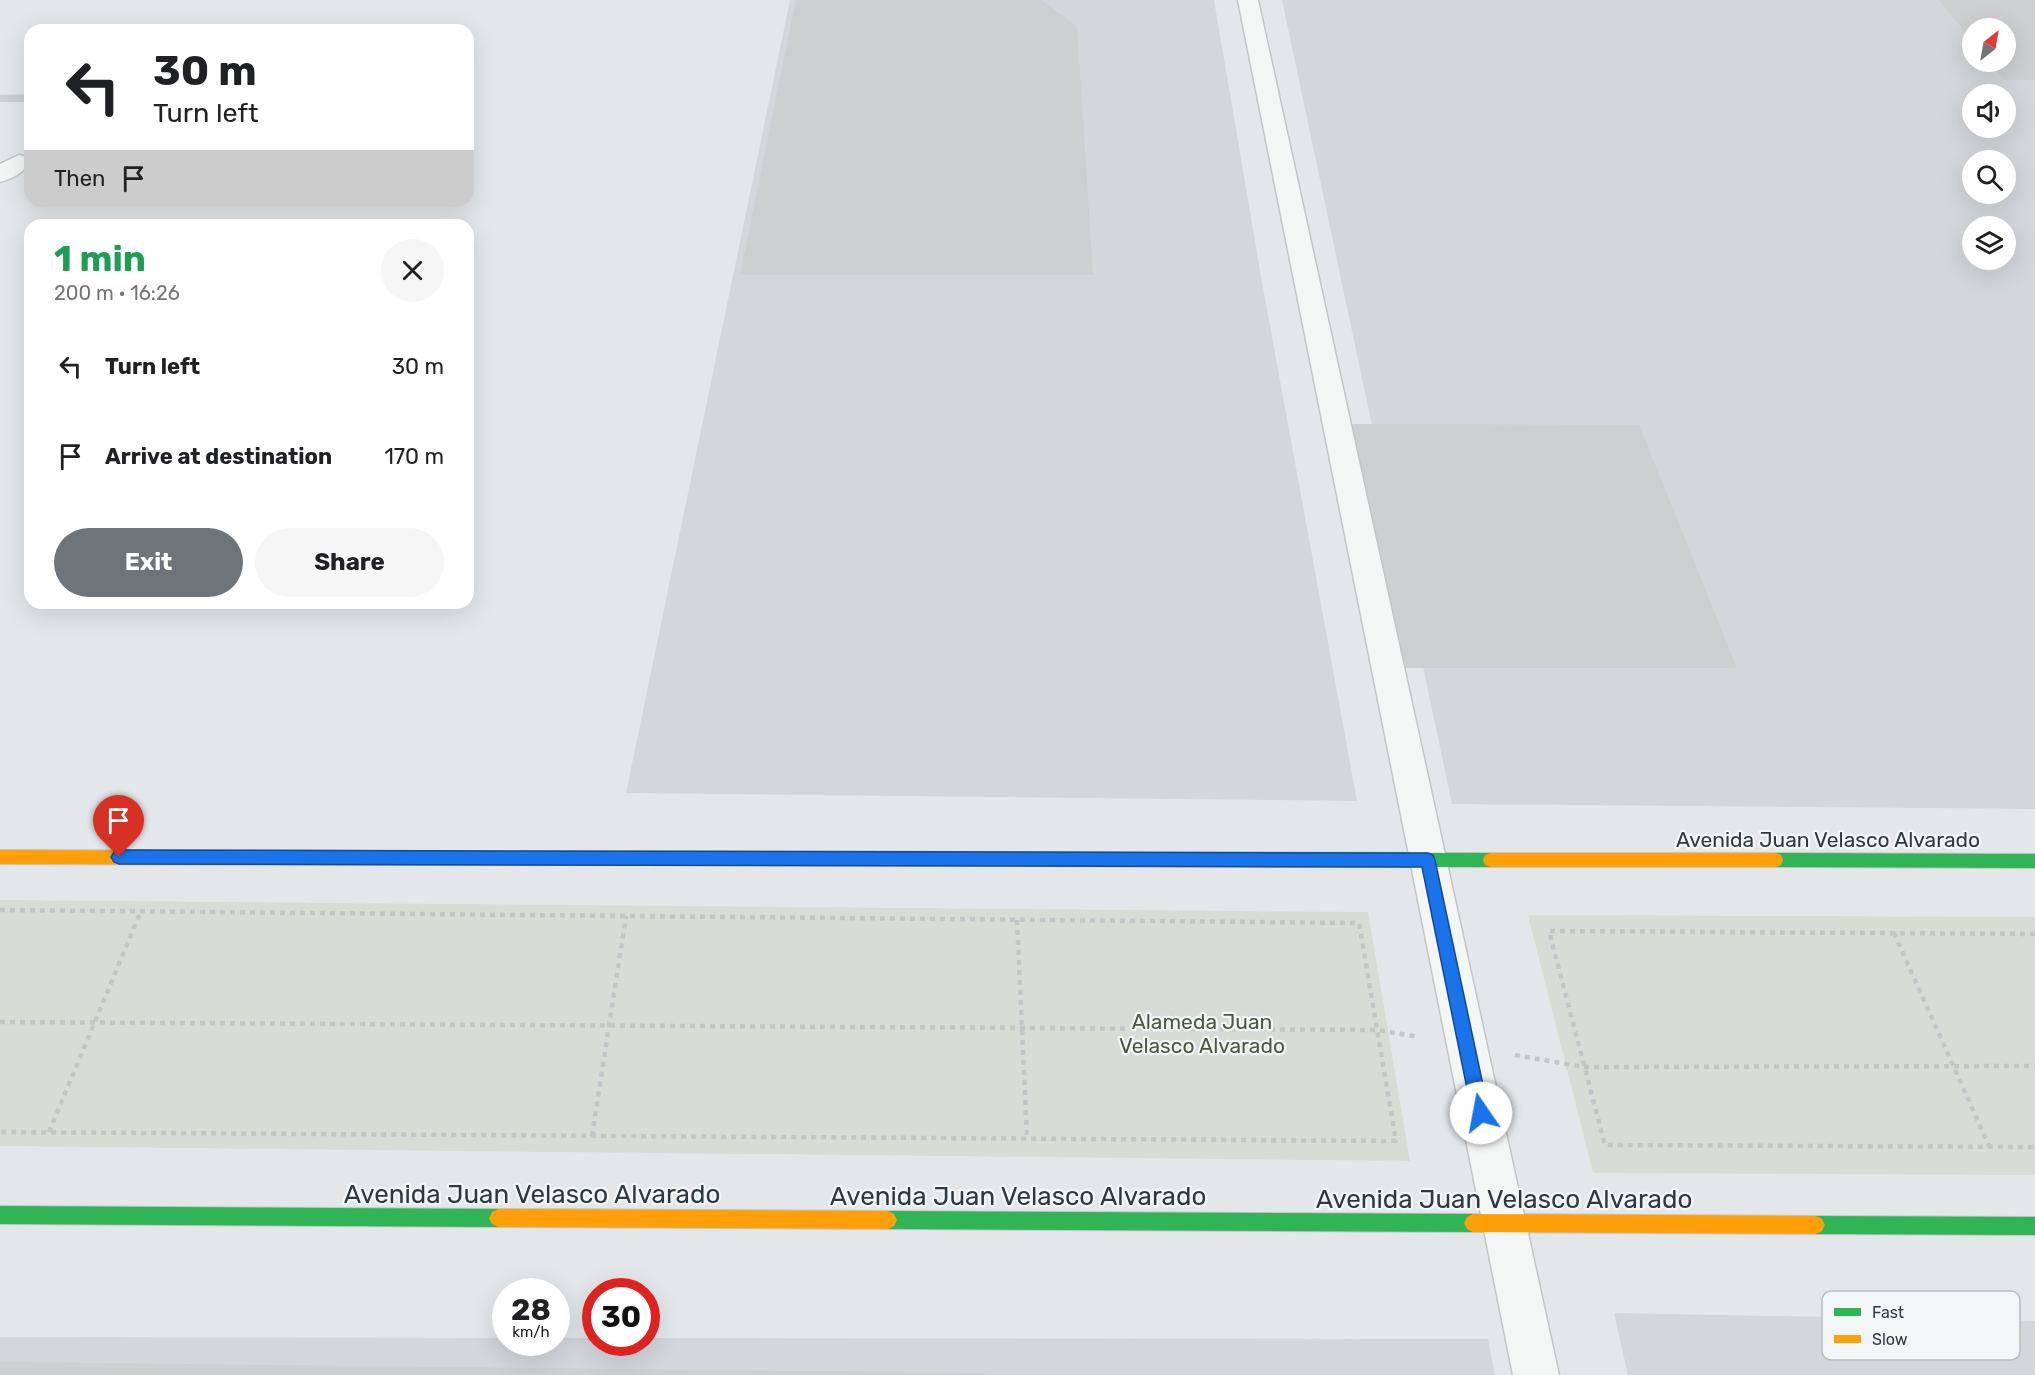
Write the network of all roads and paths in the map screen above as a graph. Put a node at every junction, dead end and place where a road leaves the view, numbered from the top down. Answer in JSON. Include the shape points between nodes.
{"nodes":[{"id":1,"x":1248,"y":0,"type":"edge"},
{"id":2,"x":0,"y":857,"type":"edge"},
{"id":3,"x":1428,"y":860,"type":"junction"},
{"id":4,"x":2035,"y":861,"type":"edge"},
{"id":5,"x":0,"y":910,"type":"edge"},
{"id":6,"x":141,"y":911,"type":"junction"},
{"id":7,"x":626,"y":916,"type":"junction"},
{"id":8,"x":1017,"y":920,"type":"junction"},
{"id":9,"x":1894,"y":933,"type":"junction"},
{"id":10,"x":2035,"y":934,"type":"edge"},
{"id":11,"x":0,"y":1022,"type":"edge"},
{"id":12,"x":94,"y":1023,"type":"junction"},
{"id":13,"x":610,"y":1025,"type":"junction"},
{"id":14,"x":1021,"y":1028,"type":"junction"},
{"id":15,"x":1378,"y":1030,"type":"junction"},
{"id":16,"x":1467,"y":1046,"type":"junction"},
{"id":17,"x":1954,"y":1066,"type":"junction"},
{"id":18,"x":2035,"y":1066,"type":"edge"},
{"id":19,"x":1584,"y":1067,"type":"junction"},
{"id":20,"x":0,"y":1132,"type":"edge"},
{"id":21,"x":49,"y":1132,"type":"junction"},
{"id":22,"x":592,"y":1136,"type":"junction"},
{"id":23,"x":1027,"y":1138,"type":"junction"},
{"id":24,"x":1989,"y":1146,"type":"junction"},
{"id":25,"x":2035,"y":1147,"type":"edge"},
{"id":26,"x":0,"y":1215,"type":"edge"},
{"id":27,"x":1504,"y":1223,"type":"junction"},
{"id":28,"x":2035,"y":1226,"type":"edge"},
{"id":29,"x":1536,"y":1375,"type":"edge"}],
"edges":[{"from":1,"to":3,"type":"street"},
{"from":2,"to":3,"type":"street","name":"Avenida Juan Velasco Alvarado"},
{"from":3,"to":4,"type":"street","name":"Avenida Juan Velasco Alvarado"},
{"from":3,"to":16,"type":"street"},
{"from":5,"to":6,"type":"path"},
{"from":6,"to":7,"type":"path"},
{"from":6,"to":12,"type":"path"},
{"from":7,"to":8,"type":"path"},
{"from":7,"to":13,"type":"path"},
{"from":8,"to":14,"type":"path"},
{"from":8,"to":15,"type":"path","via":[[1359,923]]},
{"from":9,"to":10,"type":"path"},
{"from":9,"to":17,"type":"path"},
{"from":9,"to":19,"type":"path","via":[[1549,931]]},
{"from":11,"to":12,"type":"path"},
{"from":12,"to":13,"type":"path"},
{"from":12,"to":21,"type":"path"},
{"from":13,"to":14,"type":"path"},
{"from":13,"to":22,"type":"path"},
{"from":14,"to":15,"type":"path"},
{"from":14,"to":23,"type":"path"},
{"from":15,"to":16,"type":"path"},
{"from":15,"to":23,"type":"path","via":[[1396,1140]]},
{"from":16,"to":19,"type":"path"},
{"from":16,"to":27,"type":"street"},
{"from":17,"to":18,"type":"path"},
{"from":17,"to":19,"type":"path"},
{"from":17,"to":24,"type":"path"},
{"from":19,"to":24,"type":"path","via":[[1605,1145]]},
{"from":20,"to":21,"type":"path"},
{"from":21,"to":22,"type":"path"},
{"from":22,"to":23,"type":"path"},
{"from":24,"to":25,"type":"path"},
{"from":26,"to":27,"type":"street","name":"Avenida Juan Velasco Alvarado"},
{"from":27,"to":28,"type":"street","name":"Avenida Juan Velasco Alvarado"},
{"from":27,"to":29,"type":"street"}]}
